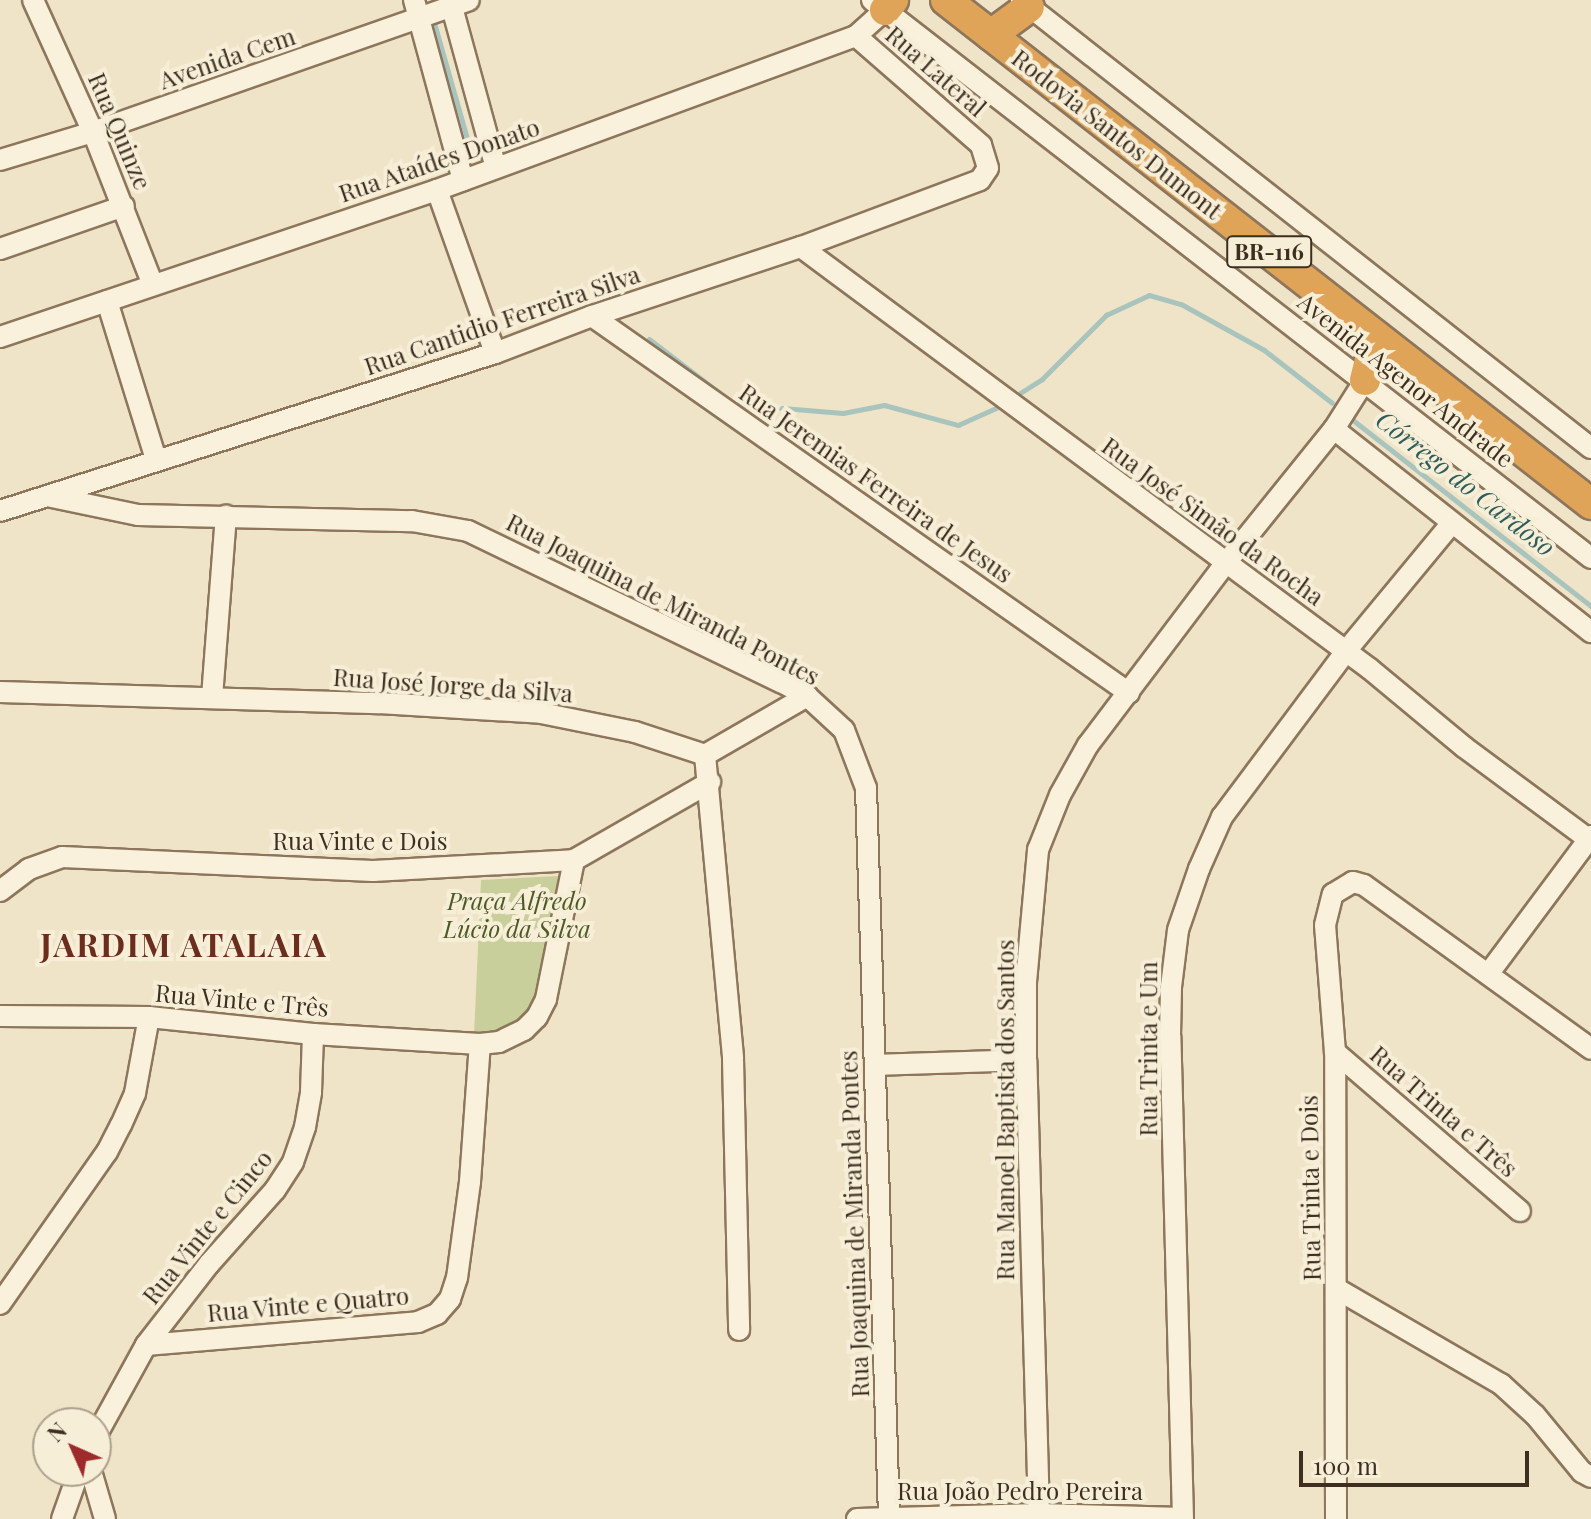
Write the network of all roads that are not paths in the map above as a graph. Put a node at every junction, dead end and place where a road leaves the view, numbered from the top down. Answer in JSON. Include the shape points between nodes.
{"nodes":[{"id":1,"x":33,"y":0,"type":"edge"},
{"id":2,"x":946,"y":0,"type":"edge"},
{"id":3,"x":457,"y":2,"type":"edge"},
{"id":4,"x":884,"y":3,"type":"edge"},
{"id":5,"x":1025,"y":3,"type":"edge"},
{"id":6,"x":416,"y":9,"type":"edge"},
{"id":7,"x":991,"y":35,"type":"junction"},
{"id":8,"x":856,"y":36,"type":"junction"},
{"id":9,"x":93,"y":132,"type":"junction"},
{"id":10,"x":981,"y":145,"type":"joint"},
{"id":11,"x":0,"y":160,"type":"edge"},
{"id":12,"x":496,"y":168,"type":"junction"},
{"id":13,"x":463,"y":180,"type":"junction"},
{"id":14,"x":437,"y":190,"type":"junction"},
{"id":15,"x":124,"y":206,"type":"junction"},
{"id":16,"x":801,"y":247,"type":"junction"},
{"id":17,"x":0,"y":249,"type":"edge"},
{"id":18,"x":153,"y":285,"type":"junction"},
{"id":19,"x":107,"y":301,"type":"junction"},
{"id":20,"x":592,"y":316,"type":"junction"},
{"id":21,"x":1376,"y":336,"type":"junction"},
{"id":22,"x":0,"y":337,"type":"edge"},
{"id":23,"x":495,"y":353,"type":"junction"},
{"id":24,"x":1365,"y":380,"type":"junction"},
{"id":25,"x":1334,"y":429,"type":"junction"},
{"id":26,"x":1591,"y":448,"type":"edge"},
{"id":27,"x":156,"y":459,"type":"junction"},
{"id":28,"x":47,"y":496,"type":"junction"},
{"id":29,"x":1591,"y":504,"type":"edge"},
{"id":30,"x":0,"y":511,"type":"edge"},
{"id":31,"x":226,"y":516,"type":"junction"},
{"id":32,"x":1452,"y":523,"type":"junction"},
{"id":33,"x":1591,"y":558,"type":"edge"},
{"id":34,"x":1225,"y":564,"type":"junction"},
{"id":35,"x":1591,"y":632,"type":"edge"},
{"id":36,"x":1346,"y":651,"type":"junction"},
{"id":37,"x":0,"y":692,"type":"edge"},
{"id":38,"x":1129,"y":693,"type":"junction"},
{"id":39,"x":807,"y":696,"type":"junction"},
{"id":40,"x":212,"y":697,"type":"junction"},
{"id":41,"x":705,"y":755,"type":"junction"},
{"id":42,"x":710,"y":782,"type":"junction"},
{"id":43,"x":1590,"y":839,"type":"edge"},
{"id":44,"x":574,"y":860,"type":"junction"},
{"id":45,"x":0,"y":891,"type":"edge"},
{"id":46,"x":1489,"y":973,"type":"junction"},
{"id":47,"x":0,"y":1016,"type":"edge"},
{"id":48,"x":149,"y":1017,"type":"junction"},
{"id":49,"x":313,"y":1034,"type":"junction"},
{"id":50,"x":480,"y":1044,"type":"junction"},
{"id":51,"x":1591,"y":1049,"type":"edge"},
{"id":52,"x":1335,"y":1052,"type":"junction"},
{"id":53,"x":1026,"y":1060,"type":"junction"},
{"id":54,"x":875,"y":1065,"type":"junction"},
{"id":55,"x":1520,"y":1211,"type":"dead end"},
{"id":56,"x":1337,"y":1289,"type":"junction"},
{"id":57,"x":0,"y":1304,"type":"edge"},
{"id":58,"x":739,"y":1330,"type":"dead end"},
{"id":59,"x":146,"y":1345,"type":"junction"},
{"id":60,"x":112,"y":1407,"type":"edge"},
{"id":61,"x":1591,"y":1477,"type":"edge"},
{"id":62,"x":73,"y":1487,"type":"edge"},
{"id":63,"x":96,"y":1487,"type":"edge"},
{"id":64,"x":1039,"y":1514,"type":"junction"},
{"id":65,"x":889,"y":1517,"type":"junction"},
{"id":66,"x":1182,"y":1518,"type":"edge"},
{"id":67,"x":62,"y":1519,"type":"edge"},
{"id":68,"x":105,"y":1519,"type":"edge"},
{"id":69,"x":857,"y":1519,"type":"edge"},
{"id":70,"x":1336,"y":1519,"type":"edge"}],
"edges":[{"from":1,"to":9,"type":"street","name":"Rua Quinze"},
{"from":2,"to":7,"type":"highway","name":"Rodovia Santos Dumont","number":"BR-116"},
{"from":3,"to":6,"type":"street","name":"Avenida Cem"},
{"from":3,"to":12,"type":"street"},
{"from":4,"to":8,"type":"street","name":"Rua Ataídes Donato"},
{"from":4,"to":24,"type":"street","name":"Avenida Agenor Andrade"},
{"from":5,"to":7,"type":"highway"},
{"from":5,"to":26,"type":"street"},
{"from":6,"to":9,"type":"street","name":"Avenida Cem"},
{"from":6,"to":13,"type":"street"},
{"from":7,"to":21,"type":"highway","name":"Rodovia Santos Dumont","number":"BR-116"},
{"from":8,"to":10,"type":"street","name":"Rua Lateral"},
{"from":8,"to":12,"type":"street","name":"Rua Ataídes Donato"},
{"from":9,"to":11,"type":"street","name":"Avenida Cem"},
{"from":9,"to":15,"type":"street","name":"Rua Quinze"},
{"from":10,"to":16,"type":"street","name":"Rua Cantidio Ferreira Silva","via":[[988,168],[967,188]]},
{"from":12,"to":13,"type":"street","name":"Rua Ataídes Donato"},
{"from":13,"to":14,"type":"street","name":"Rua Ataídes Donato"},
{"from":14,"to":18,"type":"street","name":"Rua Ataídes Donato"},
{"from":14,"to":23,"type":"street"},
{"from":15,"to":17,"type":"street"},
{"from":15,"to":18,"type":"street","name":"Rua Quinze"},
{"from":16,"to":20,"type":"street","name":"Rua Cantidio Ferreira Silva"},
{"from":16,"to":34,"type":"street","name":"Rua José Simão da Rocha"},
{"from":18,"to":19,"type":"street","name":"Rua Ataídes Donato"},
{"from":19,"to":22,"type":"street","name":"Rua Ataídes Donato"},
{"from":19,"to":27,"type":"street"},
{"from":20,"to":23,"type":"street","name":"Rua Cantidio Ferreira Silva"},
{"from":20,"to":38,"type":"street","name":"Rua Jeremias Ferreira de Jesus"},
{"from":21,"to":24,"type":"highway"},
{"from":21,"to":29,"type":"highway","name":"Rodovia Santos Dumont","number":"BR-116"},
{"from":23,"to":27,"type":"street","name":"Rua Cantidio Ferreira Silva"},
{"from":24,"to":25,"type":"street","name":"Rua Manoel Baptista dos Santos"},
{"from":24,"to":33,"type":"street","name":"Avenida Agenor Andrade"},
{"from":25,"to":32,"type":"street"},
{"from":25,"to":34,"type":"street","name":"Rua Manoel Baptista dos Santos"},
{"from":27,"to":28,"type":"street","name":"Rua Cantidio Ferreira Silva"},
{"from":28,"to":30,"type":"street","name":"Rua Cantidio Ferreira Silva"},
{"from":28,"to":31,"type":"street","name":"Rua Joaquina de Miranda Pontes","via":[[138,515]]},
{"from":31,"to":39,"type":"street","name":"Rua Joaquina de Miranda Pontes","via":[[412,521],[468,531]]},
{"from":31,"to":40,"type":"street"},
{"from":32,"to":35,"type":"street"},
{"from":32,"to":36,"type":"street","name":"Rua Trinta e Um"},
{"from":34,"to":36,"type":"street","name":"Rua José Simão da Rocha"},
{"from":34,"to":38,"type":"street","name":"Rua Manoel Baptista dos Santos"},
{"from":36,"to":43,"type":"street","name":"Rua José Simão da Rocha","via":[[1464,747]]},
{"from":36,"to":66,"type":"street","name":"Rua Trinta e Um","via":[[1222,817],[1186,904],[1173,954],[1170,1036]]},
{"from":37,"to":40,"type":"street","name":"Rua José Jorge da Silva"},
{"from":38,"to":53,"type":"street","name":"Rua Manoel Baptista dos Santos","via":[[1073,769],[1038,850],[1026,982]]},
{"from":39,"to":41,"type":"street"},
{"from":39,"to":54,"type":"street","name":"Rua Joaquina de Miranda Pontes","via":[[844,730],[866,788]]},
{"from":40,"to":41,"type":"street","name":"Rua José Jorge da Silva","via":[[541,713],[635,732]]},
{"from":41,"to":42,"type":"street"},
{"from":42,"to":44,"type":"street","name":"Rua Vinte e Dois"},
{"from":42,"to":58,"type":"street","via":[[733,1059]]},
{"from":43,"to":46,"type":"street"},
{"from":44,"to":45,"type":"street","name":"Rua Vinte e Dois","via":[[373,871],[62,857],[29,869]]},
{"from":44,"to":50,"type":"street","via":[[542,1008],[511,1038]]},
{"from":46,"to":51,"type":"street"},
{"from":46,"to":52,"type":"street","name":"Rua Trinta e Dois","via":[[1353,882],[1333,894],[1325,925]]},
{"from":47,"to":48,"type":"street","name":"Rua Vinte e Três"},
{"from":48,"to":49,"type":"street","name":"Rua Vinte e Três"},
{"from":48,"to":57,"type":"street","via":[[135,1093],[107,1152]]},
{"from":49,"to":50,"type":"street","name":"Rua Vinte e Três"},
{"from":49,"to":59,"type":"street","name":"Rua Vinte e Cinco","via":[[311,1092],[293,1162]]},
{"from":50,"to":59,"type":"street","name":"Rua Vinte e Quatro","via":[[457,1278],[450,1299],[437,1314],[418,1322]]},
{"from":52,"to":55,"type":"street","name":"Rua Trinta e Três"},
{"from":52,"to":56,"type":"street","name":"Rua Trinta e Dois"},
{"from":53,"to":54,"type":"street"},
{"from":53,"to":64,"type":"street","name":"Rua Manoel Baptista dos Santos"},
{"from":54,"to":65,"type":"street","name":"Rua Joaquina de Miranda Pontes"},
{"from":56,"to":61,"type":"street","via":[[1501,1384]]},
{"from":56,"to":70,"type":"street","name":"Rua Trinta e Dois"},
{"from":59,"to":60,"type":"street","name":"Rua Vinte e Cinco"},
{"from":62,"to":67,"type":"street"},
{"from":63,"to":68,"type":"street"},
{"from":64,"to":65,"type":"street","name":"Rua João Pedro Pereira"},
{"from":64,"to":66,"type":"street","name":"Rua João Pedro Pereira"},
{"from":65,"to":69,"type":"street","name":"Rua João Pedro Pereira"}]}
